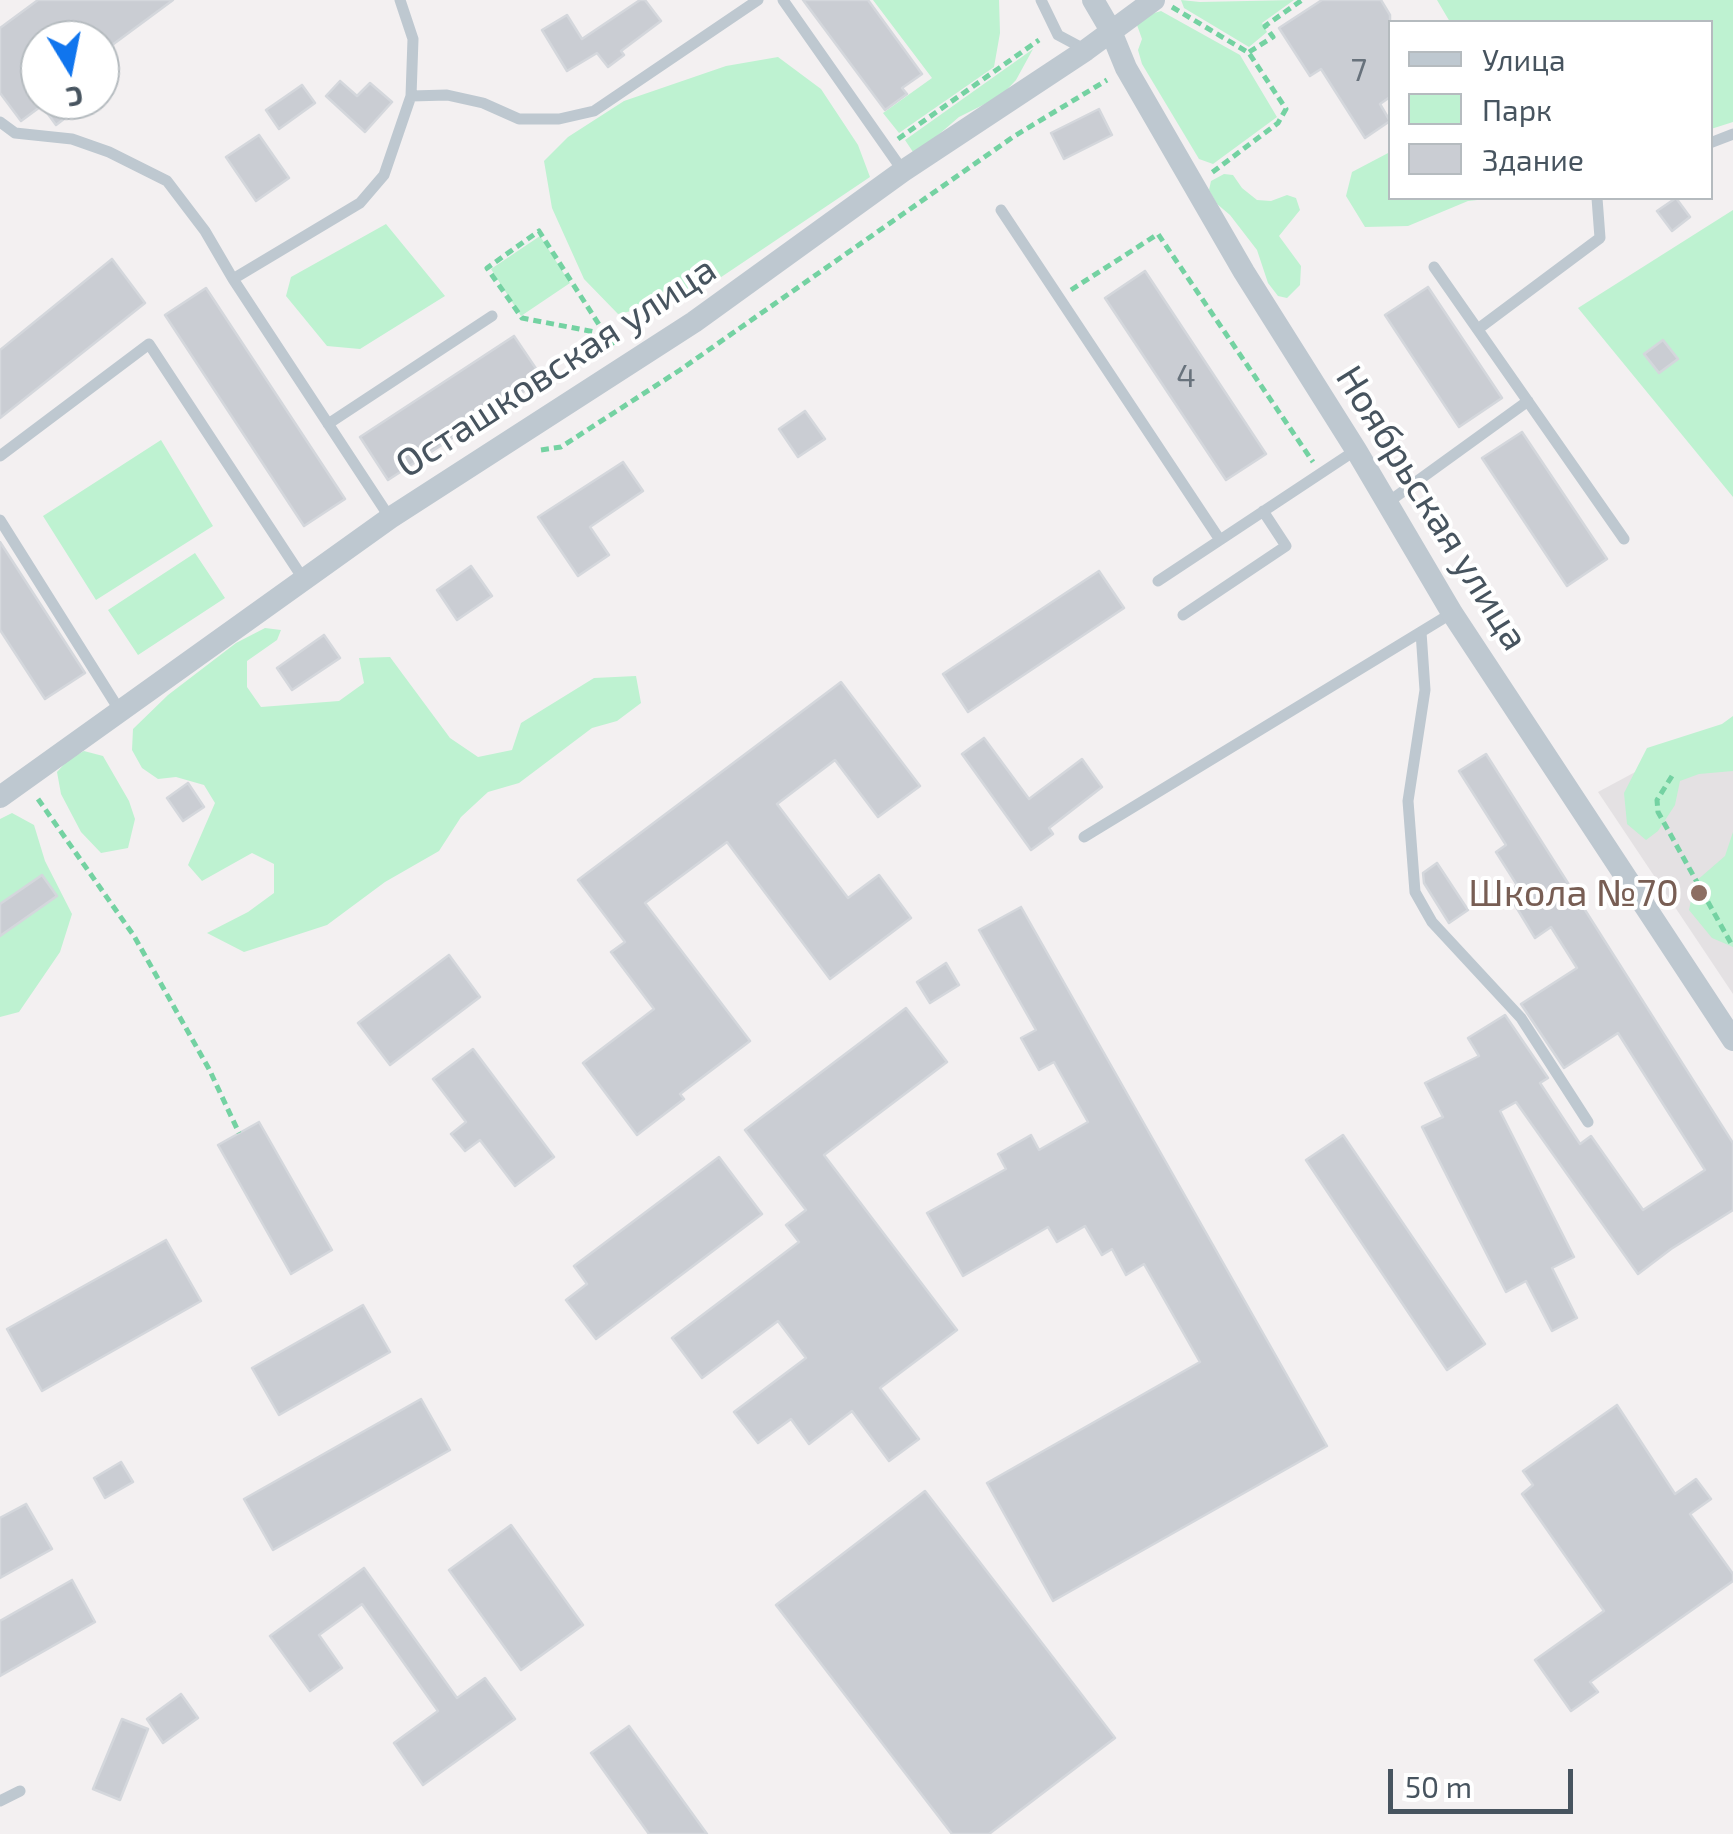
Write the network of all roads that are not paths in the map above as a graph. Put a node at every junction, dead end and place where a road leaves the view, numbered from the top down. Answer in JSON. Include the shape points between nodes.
{"nodes":[{"id":1,"x":400,"y":0,"type":"edge"},
{"id":2,"x":758,"y":0,"type":"edge"},
{"id":3,"x":783,"y":0,"type":"edge"},
{"id":4,"x":1041,"y":0,"type":"edge"},
{"id":5,"x":1093,"y":0,"type":"edge"},
{"id":6,"x":1157,"y":0,"type":"edge"},
{"id":7,"x":1110,"y":29,"type":"junction"},
{"id":8,"x":1086,"y":50,"type":"junction"},
{"id":9,"x":411,"y":96,"type":"junction"},
{"id":10,"x":0,"y":122,"type":"edge"},
{"id":11,"x":903,"y":172,"type":"junction"},
{"id":12,"x":1597,"y":200,"type":"edge"},
{"id":13,"x":1001,"y":210,"type":"dead end"},
{"id":14,"x":1434,"y":267,"type":"dead end"},
{"id":15,"x":233,"y":279,"type":"junction"},
{"id":16,"x":492,"y":316,"type":"dead end"},
{"id":17,"x":1478,"y":329,"type":"junction"},
{"id":18,"x":1528,"y":401,"type":"junction"},
{"id":19,"x":328,"y":424,"type":"junction"},
{"id":20,"x":1356,"y":450,"type":"junction"},
{"id":21,"x":0,"y":456,"type":"edge"},
{"id":22,"x":1387,"y":503,"type":"junction"},
{"id":23,"x":1263,"y":511,"type":"junction"},
{"id":24,"x":390,"y":518,"type":"junction"},
{"id":25,"x":0,"y":520,"type":"edge"},
{"id":26,"x":1624,"y":539,"type":"dead end"},
{"id":27,"x":1220,"y":540,"type":"junction"},
{"id":28,"x":304,"y":580,"type":"junction"},
{"id":29,"x":1158,"y":581,"type":"dead end"},
{"id":30,"x":1452,"y":614,"type":"junction"},
{"id":31,"x":1182,"y":615,"type":"dead end"},
{"id":32,"x":1421,"y":632,"type":"junction"},
{"id":33,"x":120,"y":711,"type":"junction"},
{"id":34,"x":0,"y":797,"type":"edge"},
{"id":35,"x":1084,"y":837,"type":"dead end"},
{"id":36,"x":1733,"y":1040,"type":"edge"},
{"id":37,"x":1588,"y":1122,"type":"dead end"},
{"id":38,"x":20,"y":1791,"type":"dead end"},
{"id":39,"x":0,"y":1802,"type":"edge"}],
"edges":[{"from":1,"to":9,"type":"lane","via":[[413,39]]},
{"from":2,"to":9,"type":"lane","via":[[594,110],[519,119],[447,95]]},
{"from":3,"to":11,"type":"lane"},
{"from":4,"to":8,"type":"lane","via":[[1058,35]]},
{"from":5,"to":7,"type":"street","name":"Ноябрьская улица"},
{"from":6,"to":7,"type":"street","name":"Осташковская улица"},
{"from":7,"to":8,"type":"street","name":"Осташковская улица"},
{"from":7,"to":20,"type":"street","name":"Ноябрьская улица","via":[[1193,184]]},
{"from":8,"to":11,"type":"street","name":"Осташковская улица"},
{"from":9,"to":15,"type":"lane","via":[[384,175],[360,204]]},
{"from":10,"to":15,"type":"lane","via":[[15,133],[72,139],[109,152],[166,181]]},
{"from":11,"to":24,"type":"street","name":"Осташковская улица","via":[[694,322]]},
{"from":12,"to":17,"type":"lane","via":[[1600,238]]},
{"from":13,"to":27,"type":"lane"},
{"from":14,"to":17,"type":"lane"},
{"from":15,"to":19,"type":"lane"},
{"from":16,"to":19,"type":"lane"},
{"from":17,"to":18,"type":"lane"},
{"from":18,"to":22,"type":"lane"},
{"from":18,"to":26,"type":"lane"},
{"from":19,"to":24,"type":"lane"},
{"from":20,"to":22,"type":"street","name":"Ноябрьская улица"},
{"from":20,"to":23,"type":"lane"},
{"from":21,"to":28,"type":"lane","via":[[149,344]]},
{"from":22,"to":30,"type":"street","name":"Ноябрьская улица"},
{"from":23,"to":27,"type":"lane"},
{"from":23,"to":31,"type":"lane","via":[[1286,546]]},
{"from":24,"to":28,"type":"street","name":"Осташковская улица"},
{"from":25,"to":33,"type":"lane"},
{"from":27,"to":29,"type":"lane"},
{"from":28,"to":33,"type":"street","name":"Осташковская улица"},
{"from":30,"to":32,"type":"lane"},
{"from":30,"to":36,"type":"street","name":"Ноябрьская улица"},
{"from":32,"to":35,"type":"lane"},
{"from":32,"to":37,"type":"lane","via":[[1425,690],[1408,801],[1415,892],[1432,922],[1520,1018]]},
{"from":33,"to":34,"type":"street","name":"Осташковская улица"},
{"from":38,"to":39,"type":"lane"}]}
